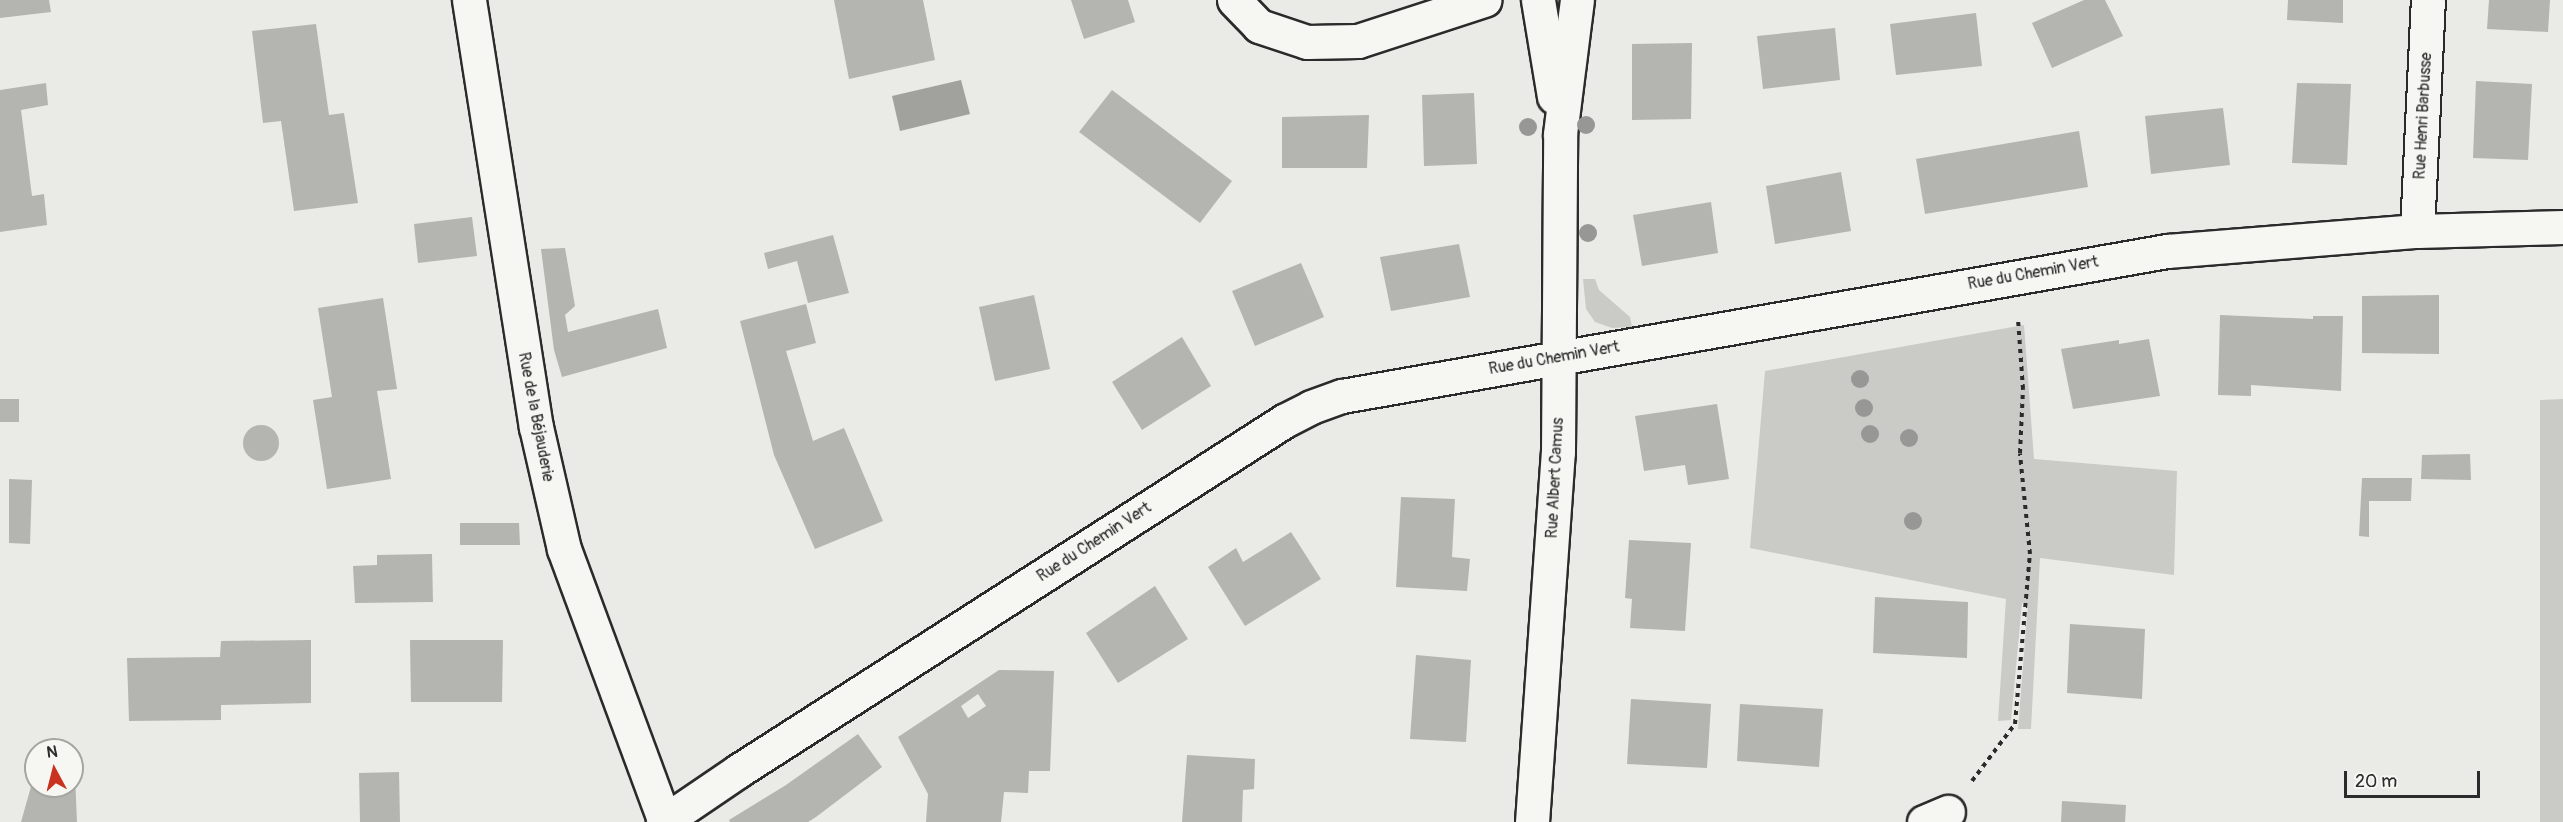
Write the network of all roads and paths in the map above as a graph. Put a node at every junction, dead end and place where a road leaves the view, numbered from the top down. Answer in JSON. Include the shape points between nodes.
{"nodes":[{"id":1,"x":469,"y":0,"type":"edge"},
{"id":2,"x":1234,"y":0,"type":"edge"},
{"id":3,"x":1484,"y":0,"type":"edge"},
{"id":4,"x":1538,"y":0,"type":"edge"},
{"id":5,"x":1577,"y":0,"type":"edge"},
{"id":6,"x":2428,"y":0,"type":"edge"},
{"id":7,"x":1560,"y":134,"type":"junction"},
{"id":8,"x":2563,"y":227,"type":"edge"},
{"id":9,"x":2417,"y":231,"type":"junction"},
{"id":10,"x":2014,"y":276,"type":"junction"},
{"id":11,"x":1559,"y":357,"type":"junction"},
{"id":12,"x":1936,"y":817,"type":"edge"},
{"id":13,"x":663,"y":820,"type":"edge"},
{"id":14,"x":1532,"y":822,"type":"edge"}],
"edges":[{"from":1,"to":13,"type":"street","name":"Rue de la Béjauderie","via":[[536,427],[564,549]]},
{"from":2,"to":3,"type":"street","via":[[1259,26],[1307,42],[1358,40]]},
{"from":4,"to":7,"type":"street","name":"Rue Albert Camus"},
{"from":5,"to":7,"type":"street","name":"Rue Albert Camus"},
{"from":6,"to":9,"type":"street","name":"Rue Henri Barbusse"},
{"from":7,"to":11,"type":"street","name":"Rue Albert Camus"},
{"from":8,"to":9,"type":"street","name":"Rue du Chemin Vert"},
{"from":9,"to":10,"type":"street","name":"Rue du Chemin Vert","via":[[2167,251]]},
{"from":10,"to":11,"type":"street","name":"Rue du Chemin Vert"},
{"from":10,"to":12,"type":"path","via":[[2023,389],[2021,475],[2030,534],[2016,723]]},
{"from":11,"to":13,"type":"street","name":"Rue du Chemin Vert","via":[[1342,396],[1311,407]]},
{"from":11,"to":14,"type":"street","name":"Rue Albert Camus","via":[[1558,452]]}]}
